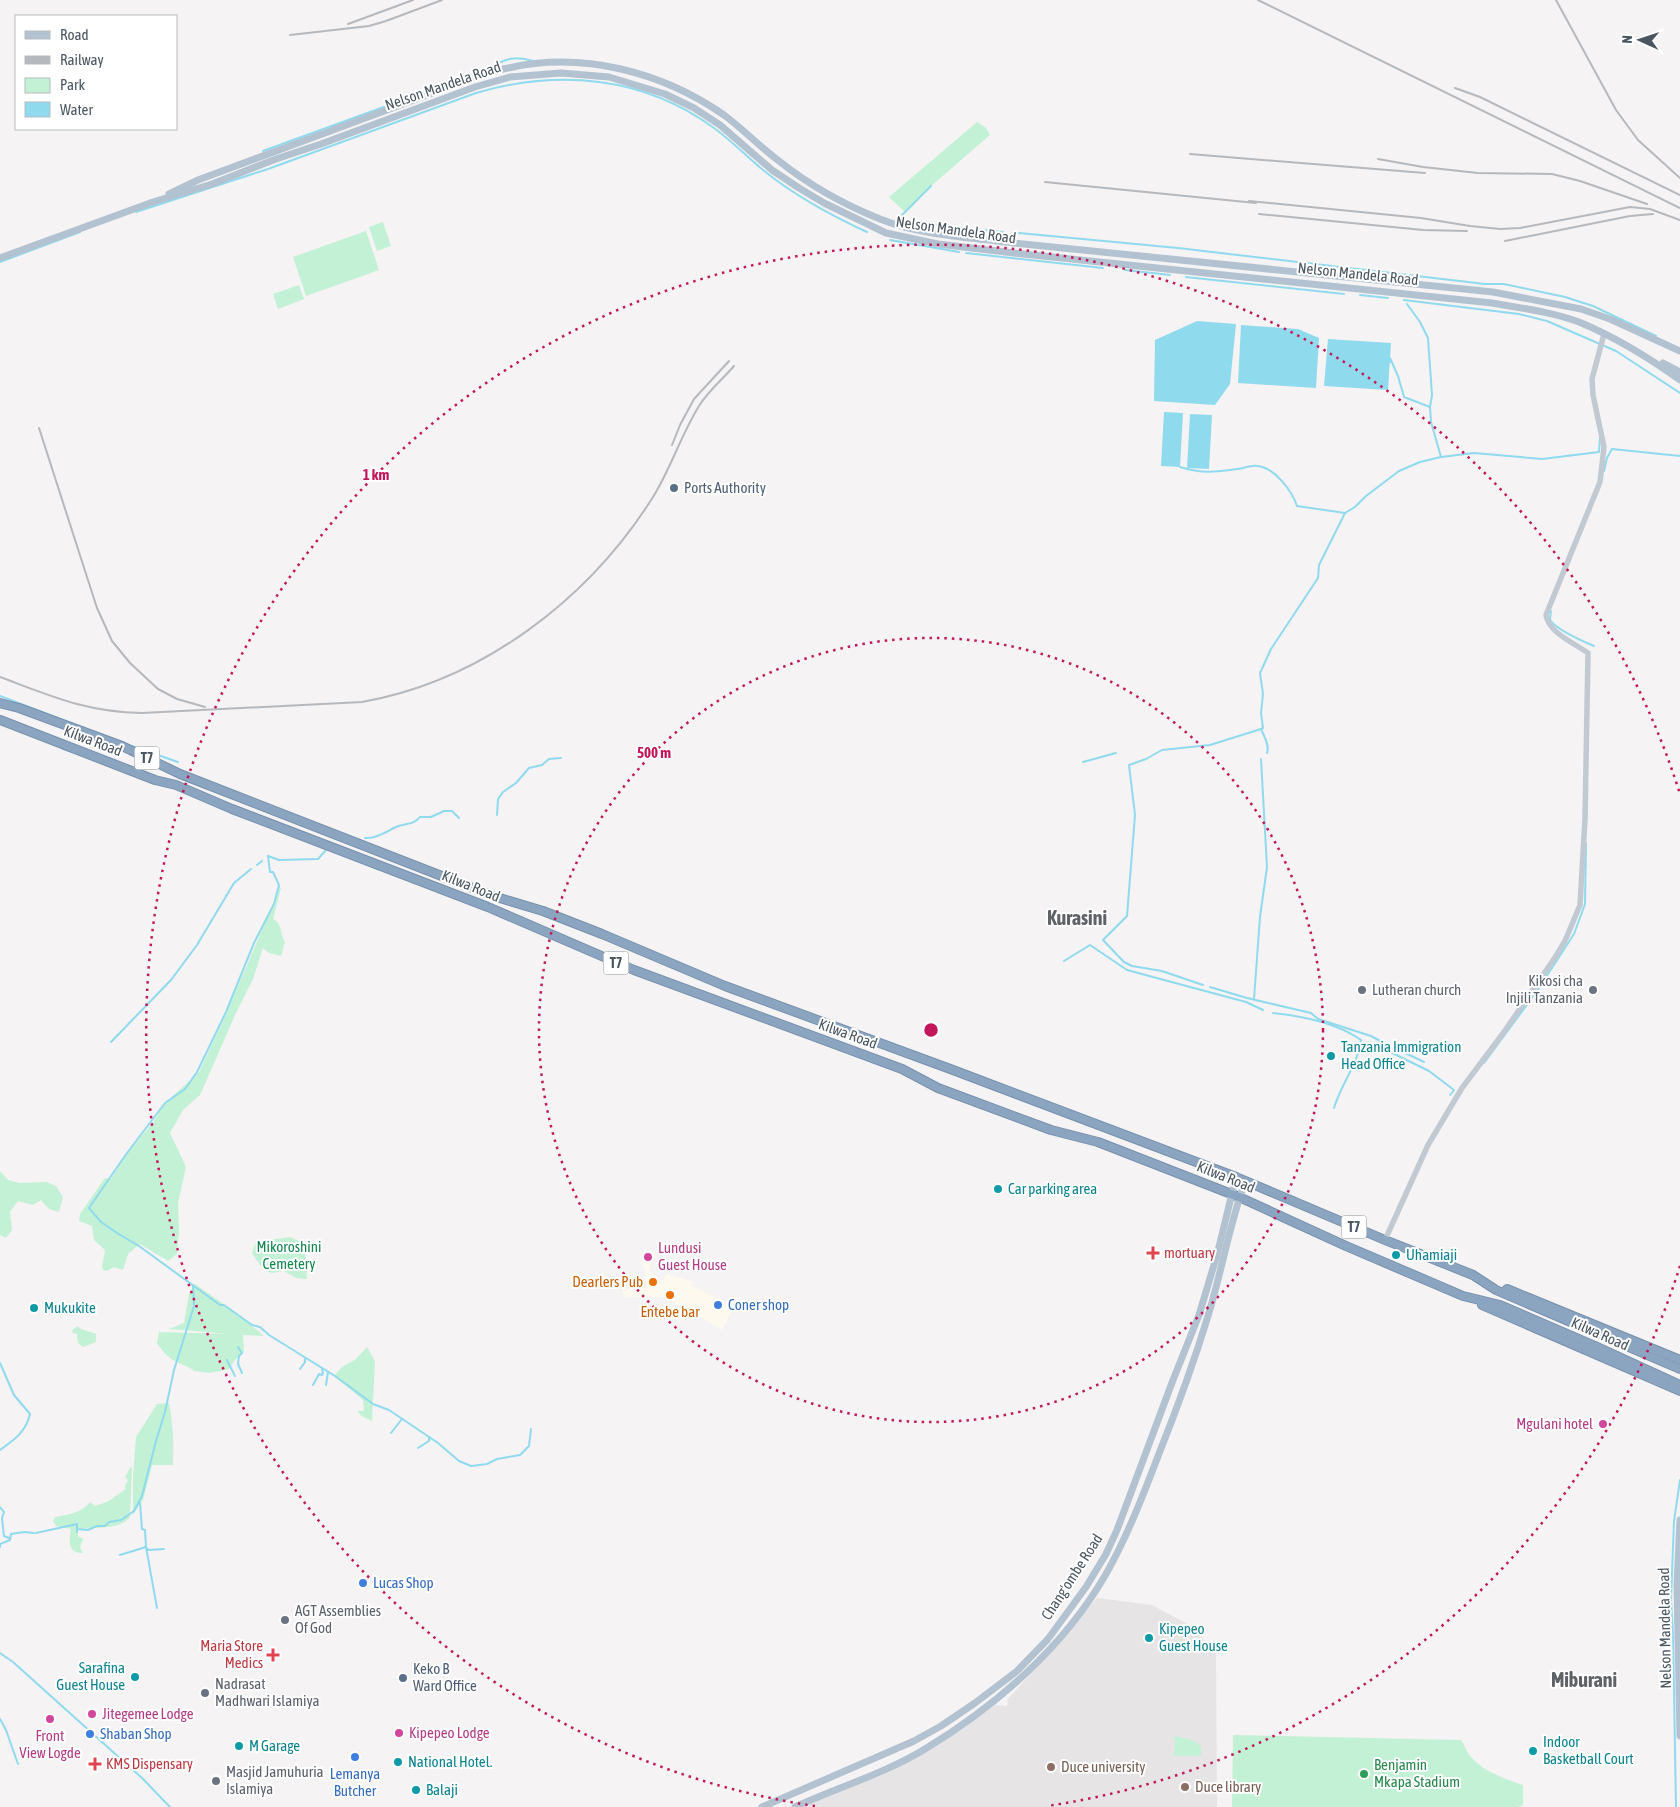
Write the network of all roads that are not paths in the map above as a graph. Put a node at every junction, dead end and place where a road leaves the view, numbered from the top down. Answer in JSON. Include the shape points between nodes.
{"nodes":[{"id":1,"x":153,"y":202,"type":"junction"},
{"id":2,"x":0,"y":258,"type":"edge"},
{"id":3,"x":1604,"y":334,"type":"junction"},
{"id":4,"x":1626,"y":344,"type":"junction"},
{"id":5,"x":1680,"y":351,"type":"edge"},
{"id":6,"x":1680,"y":372,"type":"edge"},
{"id":7,"x":1680,"y":380,"type":"edge"},
{"id":8,"x":0,"y":703,"type":"edge"},
{"id":9,"x":0,"y":720,"type":"edge"},
{"id":10,"x":1236,"y":1177,"type":"junction"},
{"id":11,"x":1245,"y":1182,"type":"junction"},
{"id":12,"x":1219,"y":1189,"type":"junction"},
{"id":13,"x":1231,"y":1194,"type":"junction"},
{"id":14,"x":1240,"y":1197,"type":"junction"},
{"id":15,"x":1250,"y":1202,"type":"junction"},
{"id":16,"x":1234,"y":1210,"type":"junction"},
{"id":17,"x":1227,"y":1212,"type":"junction"},
{"id":18,"x":1385,"y":1240,"type":"junction"},
{"id":19,"x":1473,"y":1275,"type":"junction"},
{"id":20,"x":1463,"y":1296,"type":"junction"},
{"id":21,"x":1680,"y":1360,"type":"edge"},
{"id":22,"x":1680,"y":1369,"type":"edge"},
{"id":23,"x":1680,"y":1386,"type":"edge"},
{"id":24,"x":1680,"y":1391,"type":"edge"},
{"id":25,"x":1680,"y":1520,"type":"edge"},
{"id":26,"x":1680,"y":1736,"type":"edge"},
{"id":27,"x":768,"y":1806,"type":"edge"},
{"id":28,"x":794,"y":1807,"type":"edge"}],
"edges":[{"from":1,"to":2,"type":"main road","name":"Nelson Mandela Road"},
{"from":1,"to":3,"type":"main road","name":"Nelson Mandela Road","via":[[212,184],[476,87],[510,77],[585,74],[637,84],[694,108],[799,188],[886,234],[1005,252],[1492,303],[1578,322]]},
{"from":1,"to":5,"type":"main road","name":"Nelson Mandela Road","via":[[198,180],[476,77],[520,66],[561,62],[609,66],[666,83],[723,115],[804,180],[893,224],[1005,242],[1493,292],[1581,308]]},
{"from":3,"to":4,"type":"main road","name":"Nelson Mandela Road"},
{"from":3,"to":18,"type":"street","via":[[1592,379],[1604,447],[1600,482],[1546,615],[1552,628],[1588,653],[1580,904],[1556,956],[1462,1088],[1428,1145]]},
{"from":4,"to":6,"type":"main road"},
{"from":4,"to":7,"type":"main road","name":"Nelson Mandela Road"},
{"from":8,"to":10,"type":"highway","name":"Kilwa Road","number":"T7","via":[[122,746],[180,774],[493,896],[543,911],[725,986]]},
{"from":9,"to":12,"type":"highway","name":"Kilwa Road","number":"T7","via":[[488,907],[634,970],[902,1068],[938,1088],[1051,1130],[1098,1142]]},
{"from":10,"to":11,"type":"highway","name":"Kilwa Road","number":"T7"},
{"from":10,"to":13,"type":"main road","name":"Chang'ombe Road"},
{"from":11,"to":14,"type":"main road","name":"Chang'ombe Road"},
{"from":11,"to":18,"type":"highway","name":"Kilwa Road","number":"T7"},
{"from":12,"to":13,"type":"highway","name":"Kilwa Road","number":"T7"},
{"from":12,"to":17,"type":"main road"},
{"from":13,"to":14,"type":"highway","name":"Kilwa Road","number":"T7"},
{"from":13,"to":17,"type":"main road","name":"Chang'ombe Road"},
{"from":14,"to":15,"type":"highway","name":"Kilwa Road","number":"T7"},
{"from":14,"to":16,"type":"main road","name":"Chang'ombe Road"},
{"from":15,"to":16,"type":"main road"},
{"from":15,"to":20,"type":"highway","name":"Kilwa Road","number":"T7"},
{"from":16,"to":28,"type":"main road","name":"Chang'ombe Road","via":[[1209,1315],[1174,1418],[1127,1533],[1105,1576],[1084,1607],[1040,1662],[980,1713],[899,1764]]},
{"from":17,"to":27,"type":"main road","name":"Chang'ombe Road","via":[[1199,1316],[1117,1530],[1086,1587],[1048,1639],[1017,1671],[941,1726]]},
{"from":18,"to":19,"type":"highway","name":"Kilwa Road","number":"T7"},
{"from":19,"to":21,"type":"highway","number":"T7"},
{"from":19,"to":22,"type":"highway","name":"Kilwa Road","number":"T7","via":[[1496,1290]]},
{"from":20,"to":23,"type":"highway","name":"Kilwa Road","number":"T7","via":[[1500,1305]]},
{"from":20,"to":24,"type":"highway","number":"T7"},
{"from":25,"to":26,"type":"main road","name":"Nelson Mandela Road","via":[[1677,1586]]}]}
